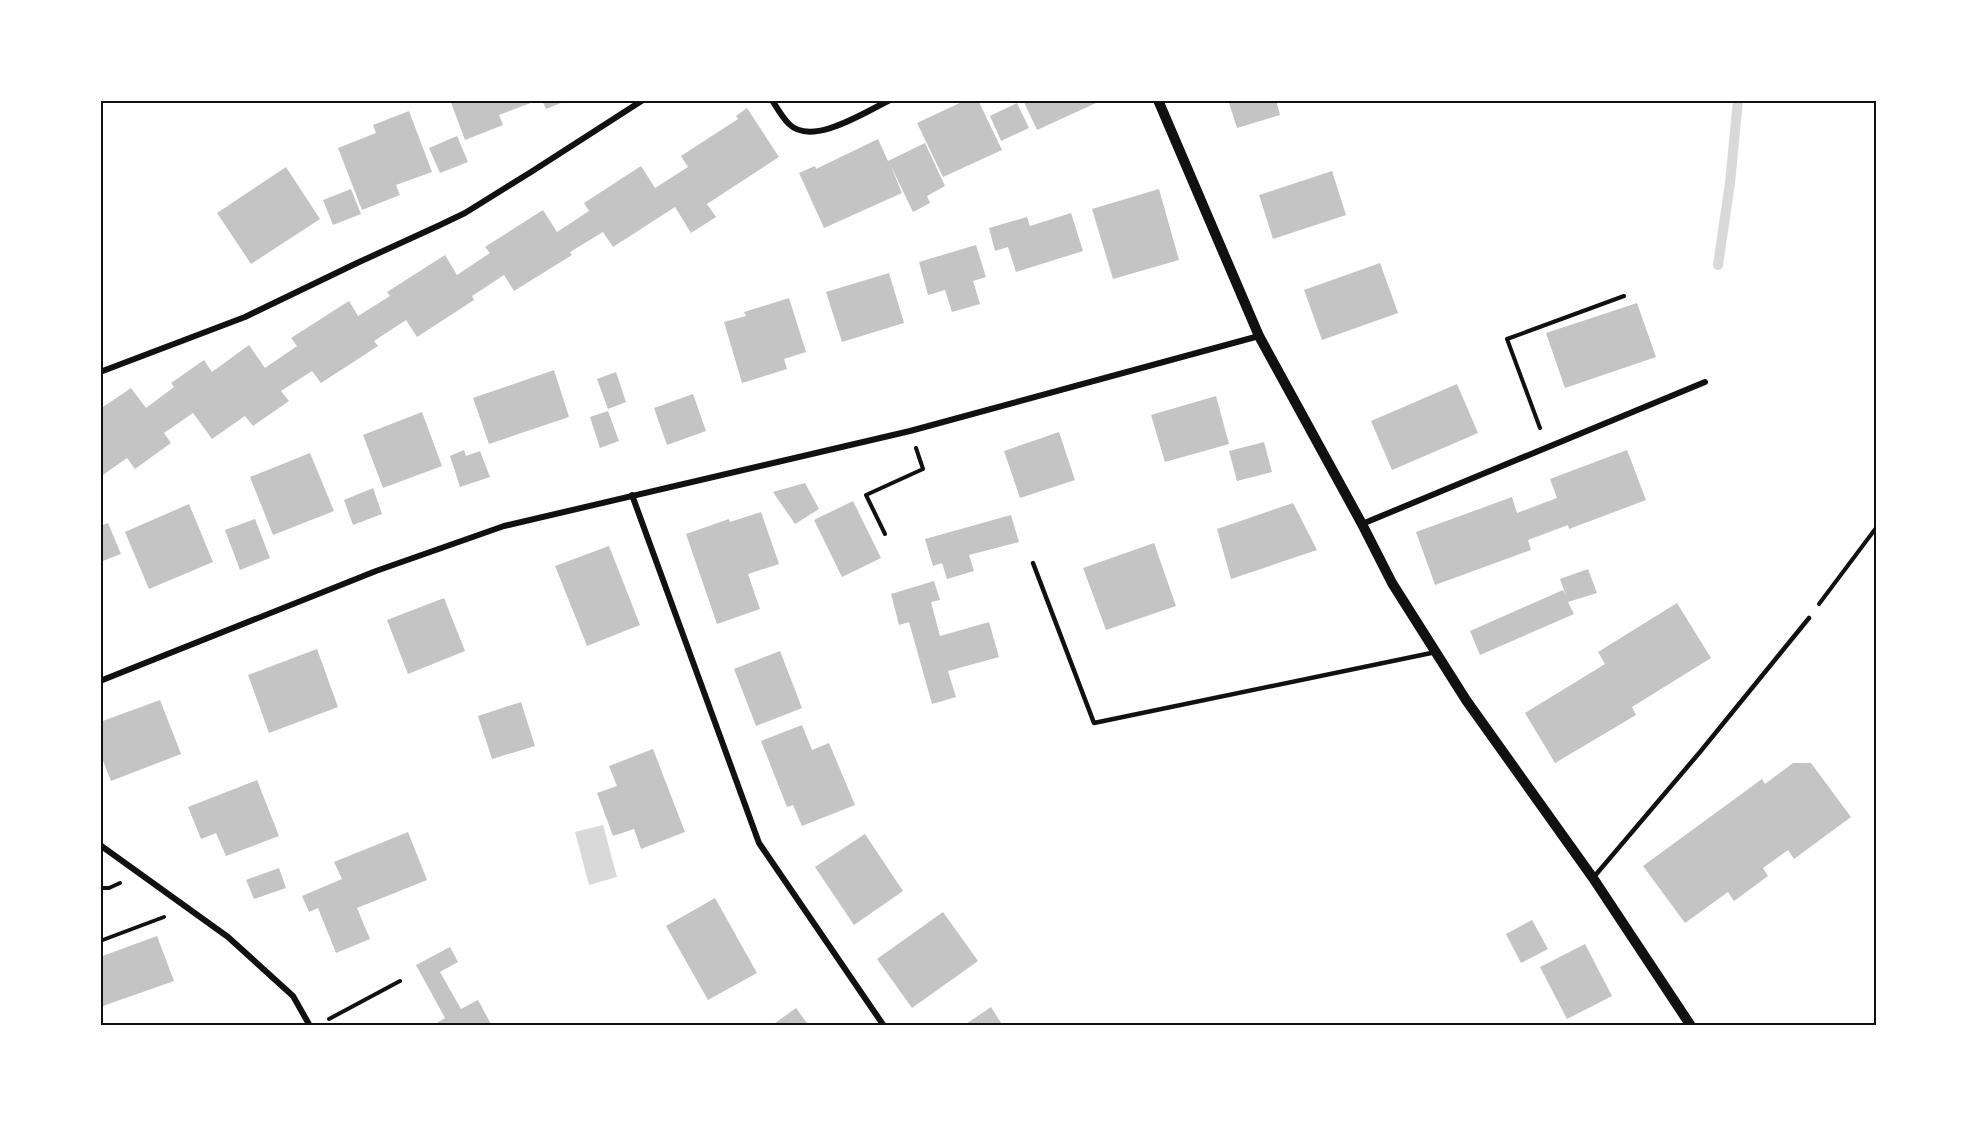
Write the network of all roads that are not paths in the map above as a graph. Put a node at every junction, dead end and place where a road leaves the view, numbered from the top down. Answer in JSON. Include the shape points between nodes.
{"nodes":[{"id":1,"x":643,"y":100,"type":"edge"},
{"id":2,"x":772,"y":100,"type":"edge"},
{"id":3,"x":890,"y":100,"type":"edge"},
{"id":4,"x":1158,"y":100,"type":"edge"},
{"id":5,"x":1259,"y":336,"type":"junction"},
{"id":6,"x":100,"y":372,"type":"edge"},
{"id":7,"x":1705,"y":382,"type":"dead end"},
{"id":8,"x":632,"y":495,"type":"junction"},
{"id":9,"x":1362,"y":524,"type":"junction"},
{"id":10,"x":1033,"y":563,"type":"dead end"},
{"id":11,"x":1809,"y":618,"type":"road end"},
{"id":12,"x":1436,"y":652,"type":"junction"},
{"id":13,"x":100,"y":681,"type":"edge"},
{"id":14,"x":100,"y":845,"type":"edge"},
{"id":15,"x":1593,"y":878,"type":"junction"},
{"id":16,"x":310,"y":1026,"type":"edge"},
{"id":17,"x":884,"y":1026,"type":"edge"},
{"id":18,"x":1691,"y":1026,"type":"edge"}],
"edges":[{"from":1,"to":6,"type":"street","via":[[447,222],[238,321]]},
{"from":2,"to":3,"type":"street","via":[[790,125],[808,133],[831,128]]},
{"from":4,"to":5,"type":"street"},
{"from":5,"to":8,"type":"street","via":[[910,430]]},
{"from":5,"to":9,"type":"street"},
{"from":7,"to":9,"type":"street"},
{"from":8,"to":13,"type":"street","via":[[504,526],[376,571]]},
{"from":8,"to":17,"type":"street","via":[[759,843]]},
{"from":9,"to":12,"type":"street","via":[[1392,583]]},
{"from":10,"to":12,"type":"lane","via":[[1094,723]]},
{"from":11,"to":15,"type":"lane"},
{"from":12,"to":15,"type":"street"},
{"from":14,"to":16,"type":"street","via":[[228,937],[293,996]]},
{"from":15,"to":18,"type":"street"}]}
